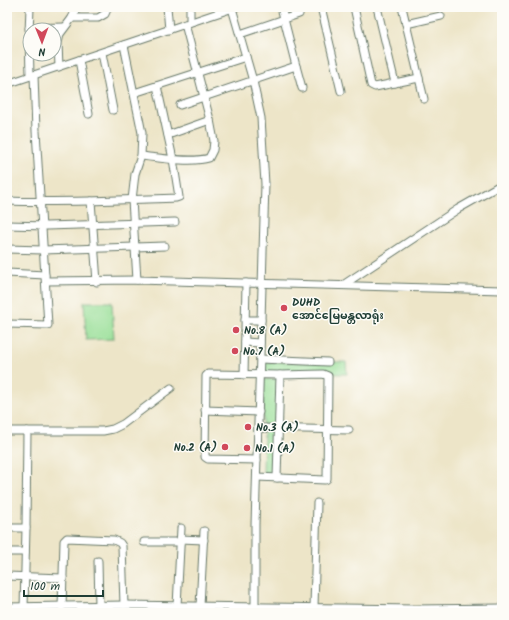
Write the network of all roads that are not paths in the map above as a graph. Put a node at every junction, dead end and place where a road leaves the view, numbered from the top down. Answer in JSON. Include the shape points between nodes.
{"nodes":[{"id":1,"x":30,"y":7,"type":"edge"},
{"id":2,"x":77,"y":7,"type":"edge"},
{"id":3,"x":108,"y":7,"type":"edge"},
{"id":4,"x":167,"y":7,"type":"edge"},
{"id":5,"x":190,"y":7,"type":"edge"},
{"id":6,"x":281,"y":7,"type":"edge"},
{"id":7,"x":321,"y":7,"type":"edge"},
{"id":8,"x":354,"y":7,"type":"edge"},
{"id":9,"x":377,"y":7,"type":"edge"},
{"id":10,"x":403,"y":7,"type":"edge"},
{"id":11,"x":234,"y":8,"type":"edge"},
{"id":12,"x":299,"y":14,"type":"dead end"},
{"id":13,"x":442,"y":16,"type":"dead end"},
{"id":14,"x":72,"y":18,"type":"junction"},
{"id":15,"x":284,"y":19,"type":"junction"},
{"id":16,"x":29,"y":22,"type":"edge"},
{"id":17,"x":187,"y":23,"type":"junction"},
{"id":18,"x":406,"y":24,"type":"junction"},
{"id":19,"x":64,"y":27,"type":"joint"},
{"id":20,"x":169,"y":30,"type":"junction"},
{"id":21,"x":240,"y":34,"type":"junction"},
{"id":22,"x":124,"y":45,"type":"junction"},
{"id":23,"x":102,"y":53,"type":"junction"},
{"id":24,"x":246,"y":57,"type":"junction"},
{"id":25,"x":80,"y":60,"type":"junction"},
{"id":26,"x":31,"y":62,"type":"edge"},
{"id":27,"x":296,"y":66,"type":"junction"},
{"id":28,"x":59,"y":67,"type":"junction"},
{"id":29,"x":197,"y":74,"type":"junction"},
{"id":30,"x":32,"y":76,"type":"junction"},
{"id":31,"x":419,"y":78,"type":"junction"},
{"id":32,"x":253,"y":81,"type":"junction"},
{"id":33,"x":395,"y":83,"type":"junction"},
{"id":34,"x":7,"y":84,"type":"edge"},
{"id":35,"x":157,"y":86,"type":"junction"},
{"id":36,"x":302,"y":88,"type":"dead end"},
{"id":37,"x":340,"y":91,"type":"dead end"},
{"id":38,"x":134,"y":93,"type":"junction"},
{"id":39,"x":203,"y":97,"type":"junction"},
{"id":40,"x":424,"y":99,"type":"dead end"},
{"id":41,"x":180,"y":105,"type":"dead end"},
{"id":42,"x":113,"y":110,"type":"dead end"},
{"id":43,"x":89,"y":114,"type":"dead end"},
{"id":44,"x":210,"y":120,"type":"junction"},
{"id":45,"x":168,"y":135,"type":"junction"},
{"id":46,"x":140,"y":156,"type":"junction"},
{"id":47,"x":173,"y":159,"type":"junction"},
{"id":48,"x":502,"y":184,"type":"edge"},
{"id":49,"x":132,"y":200,"type":"junction"},
{"id":50,"x":7,"y":201,"type":"edge"},
{"id":51,"x":91,"y":201,"type":"junction"},
{"id":52,"x":40,"y":202,"type":"junction"},
{"id":53,"x":175,"y":222,"type":"dead end"},
{"id":54,"x":134,"y":223,"type":"junction"},
{"id":55,"x":7,"y":225,"type":"edge"},
{"id":56,"x":92,"y":225,"type":"junction"},
{"id":57,"x":42,"y":226,"type":"junction"},
{"id":58,"x":135,"y":246,"type":"junction"},
{"id":59,"x":165,"y":246,"type":"dead end"},
{"id":60,"x":94,"y":248,"type":"junction"},
{"id":61,"x":7,"y":249,"type":"edge"},
{"id":62,"x":43,"y":250,"type":"junction"},
{"id":63,"x":7,"y":273,"type":"edge"},
{"id":64,"x":45,"y":278,"type":"junction"},
{"id":65,"x":137,"y":280,"type":"junction"},
{"id":66,"x":97,"y":282,"type":"junction"},
{"id":67,"x":246,"y":283,"type":"junction"},
{"id":68,"x":262,"y":283,"type":"junction"},
{"id":69,"x":342,"y":285,"type":"junction"},
{"id":70,"x":502,"y":290,"type":"edge"},
{"id":71,"x":245,"y":320,"type":"junction"},
{"id":72,"x":261,"y":320,"type":"junction"},
{"id":73,"x":7,"y":324,"type":"edge"},
{"id":74,"x":245,"y":342,"type":"junction"},
{"id":75,"x":260,"y":343,"type":"junction"},
{"id":76,"x":260,"y":359,"type":"junction"},
{"id":77,"x":328,"y":362,"type":"dead end"},
{"id":78,"x":244,"y":375,"type":"junction"},
{"id":79,"x":260,"y":375,"type":"junction"},
{"id":80,"x":280,"y":375,"type":"junction"},
{"id":81,"x":171,"y":388,"type":"dead end"},
{"id":82,"x":205,"y":410,"type":"junction"},
{"id":83,"x":259,"y":412,"type":"junction"},
{"id":84,"x":258,"y":428,"type":"junction"},
{"id":85,"x":279,"y":428,"type":"junction"},
{"id":86,"x":328,"y":430,"type":"junction"},
{"id":87,"x":349,"y":430,"type":"dead end"},
{"id":88,"x":7,"y":431,"type":"edge"},
{"id":89,"x":27,"y":431,"type":"junction"},
{"id":90,"x":257,"y":460,"type":"junction"},
{"id":91,"x":257,"y":477,"type":"junction"},
{"id":92,"x":277,"y":478,"type":"junction"},
{"id":93,"x":317,"y":503,"type":"dead end"},
{"id":94,"x":7,"y":528,"type":"edge"},
{"id":95,"x":26,"y":528,"type":"junction"},
{"id":96,"x":181,"y":528,"type":"dead end"},
{"id":97,"x":204,"y":531,"type":"dead end"},
{"id":98,"x":204,"y":540,"type":"junction"},
{"id":99,"x":180,"y":541,"type":"junction"},
{"id":100,"x":144,"y":542,"type":"dead end"},
{"id":101,"x":7,"y":552,"type":"edge"},
{"id":102,"x":25,"y":552,"type":"junction"},
{"id":103,"x":98,"y":561,"type":"dead end"},
{"id":104,"x":7,"y":576,"type":"edge"},
{"id":105,"x":24,"y":577,"type":"junction"},
{"id":106,"x":63,"y":578,"type":"junction"},
{"id":107,"x":124,"y":605,"type":"junction"},
{"id":108,"x":100,"y":606,"type":"junction"},
{"id":109,"x":177,"y":606,"type":"junction"},
{"id":110,"x":200,"y":606,"type":"junction"},
{"id":111,"x":254,"y":606,"type":"junction"},
{"id":112,"x":7,"y":607,"type":"edge"},
{"id":113,"x":62,"y":607,"type":"junction"},
{"id":114,"x":314,"y":607,"type":"junction"},
{"id":115,"x":24,"y":608,"type":"junction"},
{"id":116,"x":502,"y":608,"type":"edge"}],
"edges":[{"from":1,"to":16,"type":"street"},
{"from":2,"to":14,"type":"street"},
{"from":3,"to":14,"type":"street","via":[[105,14],[98,18]]},
{"from":4,"to":20,"type":"street"},
{"from":5,"to":17,"type":"street"},
{"from":6,"to":15,"type":"street"},
{"from":7,"to":37,"type":"street"},
{"from":8,"to":33,"type":"street","via":[[371,85],[375,87]]},
{"from":9,"to":33,"type":"street"},
{"from":10,"to":18,"type":"street"},
{"from":11,"to":17,"type":"street"},
{"from":11,"to":21,"type":"street"},
{"from":12,"to":15,"type":"street"},
{"from":13,"to":18,"type":"street"},
{"from":14,"to":19,"type":"street"},
{"from":15,"to":21,"type":"street"},
{"from":15,"to":27,"type":"street"},
{"from":17,"to":20,"type":"street"},
{"from":17,"to":29,"type":"street"},
{"from":18,"to":31,"type":"street"},
{"from":19,"to":28,"type":"street","via":[[58,43]]},
{"from":20,"to":22,"type":"street"},
{"from":21,"to":24,"type":"street"},
{"from":22,"to":23,"type":"street"},
{"from":22,"to":38,"type":"street"},
{"from":23,"to":25,"type":"street"},
{"from":23,"to":42,"type":"street"},
{"from":24,"to":29,"type":"street"},
{"from":24,"to":32,"type":"street"},
{"from":25,"to":28,"type":"street"},
{"from":25,"to":43,"type":"street"},
{"from":26,"to":30,"type":"street"},
{"from":27,"to":32,"type":"street"},
{"from":27,"to":36,"type":"street"},
{"from":28,"to":30,"type":"street"},
{"from":29,"to":35,"type":"street"},
{"from":29,"to":39,"type":"street"},
{"from":30,"to":34,"type":"street"},
{"from":30,"to":52,"type":"street"},
{"from":31,"to":33,"type":"street"},
{"from":31,"to":40,"type":"street"},
{"from":32,"to":39,"type":"street"},
{"from":32,"to":68,"type":"street","via":[[262,123],[265,184]]},
{"from":35,"to":38,"type":"street"},
{"from":35,"to":45,"type":"street"},
{"from":38,"to":46,"type":"street","via":[[142,131]]},
{"from":39,"to":41,"type":"street"},
{"from":39,"to":44,"type":"street"},
{"from":44,"to":45,"type":"street"},
{"from":44,"to":47,"type":"street","via":[[214,145],[209,158]]},
{"from":45,"to":47,"type":"street"},
{"from":46,"to":47,"type":"street"},
{"from":46,"to":49,"type":"street"},
{"from":47,"to":49,"type":"street","via":[[179,197]]},
{"from":48,"to":69,"type":"street"},
{"from":49,"to":51,"type":"street"},
{"from":49,"to":54,"type":"street"},
{"from":50,"to":52,"type":"street"},
{"from":51,"to":52,"type":"street"},
{"from":51,"to":56,"type":"street"},
{"from":52,"to":57,"type":"street"},
{"from":53,"to":54,"type":"street"},
{"from":54,"to":56,"type":"street"},
{"from":54,"to":58,"type":"street"},
{"from":55,"to":57,"type":"street"},
{"from":56,"to":57,"type":"street"},
{"from":56,"to":60,"type":"street"},
{"from":57,"to":62,"type":"street"},
{"from":58,"to":59,"type":"street"},
{"from":58,"to":60,"type":"street"},
{"from":58,"to":65,"type":"street"},
{"from":60,"to":62,"type":"street"},
{"from":60,"to":66,"type":"street"},
{"from":61,"to":62,"type":"street"},
{"from":62,"to":64,"type":"street"},
{"from":63,"to":64,"type":"street"},
{"from":64,"to":66,"type":"street"},
{"from":64,"to":73,"type":"street","via":[[48,325]]},
{"from":65,"to":66,"type":"street"},
{"from":65,"to":67,"type":"street"},
{"from":67,"to":68,"type":"street"},
{"from":67,"to":71,"type":"street"},
{"from":68,"to":69,"type":"street"},
{"from":68,"to":72,"type":"street"},
{"from":69,"to":70,"type":"street"},
{"from":71,"to":72,"type":"street"},
{"from":71,"to":74,"type":"street"},
{"from":72,"to":75,"type":"street"},
{"from":74,"to":75,"type":"street"},
{"from":74,"to":78,"type":"street"},
{"from":75,"to":76,"type":"street"},
{"from":76,"to":77,"type":"street"},
{"from":76,"to":79,"type":"street"},
{"from":78,"to":79,"type":"street"},
{"from":78,"to":82,"type":"street","via":[[208,374]]},
{"from":79,"to":80,"type":"street"},
{"from":79,"to":83,"type":"street"},
{"from":80,"to":85,"type":"street"},
{"from":80,"to":86,"type":"street","via":[[328,376]]},
{"from":81,"to":89,"type":"street","via":[[113,429]]},
{"from":82,"to":83,"type":"street"},
{"from":82,"to":90,"type":"street","via":[[205,457]]},
{"from":83,"to":84,"type":"street"},
{"from":84,"to":85,"type":"street"},
{"from":84,"to":90,"type":"street"},
{"from":85,"to":86,"type":"street"},
{"from":85,"to":92,"type":"street"},
{"from":86,"to":87,"type":"street"},
{"from":86,"to":92,"type":"street","via":[[325,480]]},
{"from":88,"to":89,"type":"street"},
{"from":89,"to":95,"type":"street"},
{"from":90,"to":91,"type":"street"},
{"from":91,"to":92,"type":"street"},
{"from":91,"to":111,"type":"street"},
{"from":93,"to":114,"type":"street"},
{"from":94,"to":95,"type":"street"},
{"from":95,"to":102,"type":"street"},
{"from":96,"to":99,"type":"street"},
{"from":97,"to":98,"type":"street"},
{"from":98,"to":99,"type":"street"},
{"from":98,"to":110,"type":"street"},
{"from":99,"to":100,"type":"street"},
{"from":99,"to":109,"type":"street"},
{"from":101,"to":102,"type":"street"},
{"from":102,"to":105,"type":"street"},
{"from":103,"to":108,"type":"street"},
{"from":104,"to":105,"type":"street"},
{"from":105,"to":106,"type":"street"},
{"from":105,"to":115,"type":"street"},
{"from":106,"to":107,"type":"street","via":[[65,539],[117,541],[122,546]]},
{"from":106,"to":113,"type":"street"},
{"from":107,"to":108,"type":"street"},
{"from":107,"to":109,"type":"street"},
{"from":108,"to":113,"type":"street"},
{"from":109,"to":110,"type":"street"},
{"from":110,"to":111,"type":"street"},
{"from":111,"to":114,"type":"street"},
{"from":112,"to":115,"type":"street"},
{"from":113,"to":115,"type":"street"},
{"from":114,"to":116,"type":"street"}]}
